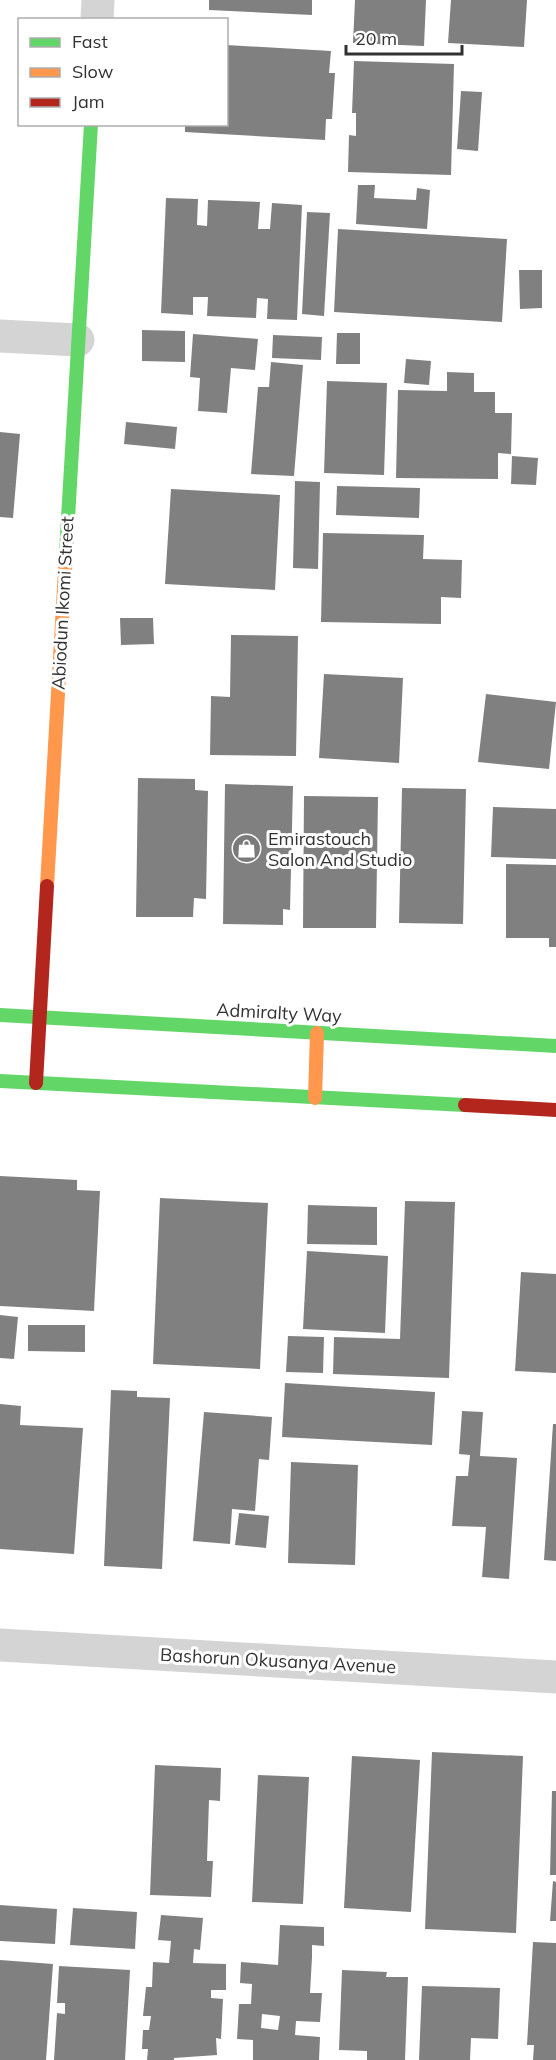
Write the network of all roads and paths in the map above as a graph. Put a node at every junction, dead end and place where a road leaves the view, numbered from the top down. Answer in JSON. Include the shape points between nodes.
{"nodes":[{"id":1,"x":98,"y":0,"type":"edge"},
{"id":2,"x":97,"y":18,"type":"edge"},
{"id":3,"x":91,"y":126,"type":"edge"},
{"id":4,"x":0,"y":336,"type":"edge"},
{"id":5,"x":78,"y":340,"type":"junction"},
{"id":6,"x":0,"y":1015,"type":"edge"},
{"id":7,"x":39,"y":1017,"type":"junction"},
{"id":8,"x":317,"y":1033,"type":"junction"},
{"id":9,"x":556,"y":1046,"type":"edge"},
{"id":10,"x":0,"y":1081,"type":"edge"},
{"id":11,"x":36,"y":1083,"type":"junction"},
{"id":12,"x":315,"y":1098,"type":"junction"},
{"id":13,"x":556,"y":1110,"type":"edge"},
{"id":14,"x":0,"y":1645,"type":"edge"},
{"id":15,"x":556,"y":1677,"type":"edge"}],
"edges":[{"from":1,"to":2,"type":"street"},
{"from":3,"to":5,"type":"main road","name":"Abiodun Ikomi Street"},
{"from":4,"to":5,"type":"street"},
{"from":5,"to":7,"type":"main road","name":"Abiodun Ikomi Street"},
{"from":6,"to":7,"type":"main road","name":"Admiralty Way"},
{"from":7,"to":8,"type":"main road","name":"Admiralty Way"},
{"from":7,"to":11,"type":"main road","name":"Abiodun Ikomi Street"},
{"from":8,"to":9,"type":"main road","name":"Admiralty Way"},
{"from":8,"to":12,"type":"main road"},
{"from":10,"to":11,"type":"main road"},
{"from":11,"to":12,"type":"main road"},
{"from":12,"to":13,"type":"main road"},
{"from":14,"to":15,"type":"street","name":"Bashorun Okusanya Avenue"}]}
